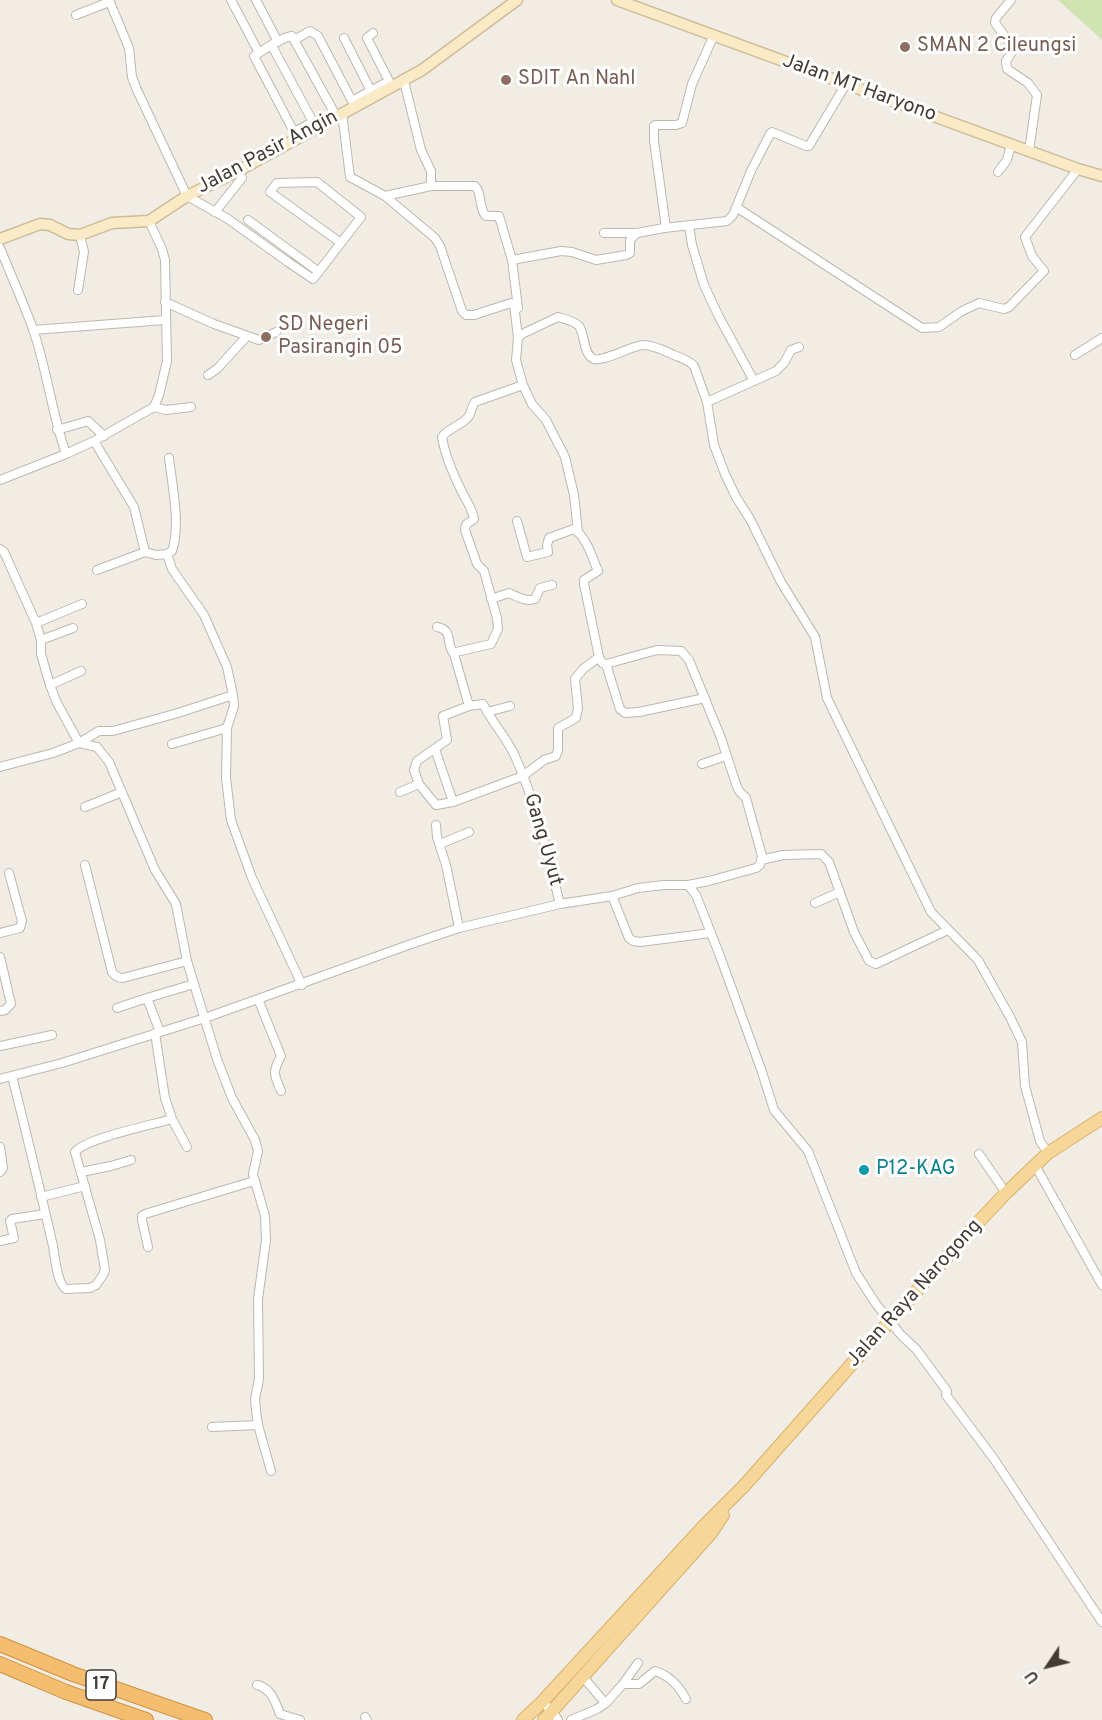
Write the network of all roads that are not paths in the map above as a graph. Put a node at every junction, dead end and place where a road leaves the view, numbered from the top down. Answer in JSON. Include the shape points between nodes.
{"nodes":[{"id":1,"x":231,"y":0,"type":"edge"},
{"id":2,"x":256,"y":0,"type":"edge"},
{"id":3,"x":517,"y":0,"type":"edge"},
{"id":4,"x":617,"y":0,"type":"edge"},
{"id":5,"x":1011,"y":0,"type":"edge"},
{"id":6,"x":109,"y":1,"type":"edge"},
{"id":7,"x":642,"y":4,"type":"edge"},
{"id":8,"x":76,"y":15,"type":"dead end"},
{"id":9,"x":373,"y":33,"type":"dead end"},
{"id":10,"x":714,"y":35,"type":"junction"},
{"id":11,"x":344,"y":38,"type":"dead end"},
{"id":12,"x":294,"y":40,"type":"junction"},
{"id":13,"x":275,"y":44,"type":"junction"},
{"id":14,"x":259,"y":53,"type":"junction"},
{"id":15,"x":404,"y":81,"type":"junction"},
{"id":16,"x":846,"y":84,"type":"junction"},
{"id":17,"x":371,"y":91,"type":"junction"},
{"id":18,"x":339,"y":115,"type":"junction"},
{"id":19,"x":1011,"y":145,"type":"junction"},
{"id":20,"x":1029,"y":151,"type":"junction"},
{"id":21,"x":1077,"y":169,"type":"junction"},
{"id":22,"x":998,"y":172,"type":"dead end"},
{"id":23,"x":1102,"y":176,"type":"edge"},
{"id":24,"x":242,"y":178,"type":"dead end"},
{"id":25,"x":431,"y":186,"type":"junction"},
{"id":26,"x":187,"y":196,"type":"junction"},
{"id":27,"x":385,"y":196,"type":"junction"},
{"id":28,"x":736,"y":207,"type":"junction"},
{"id":29,"x":215,"y":212,"type":"junction"},
{"id":30,"x":149,"y":220,"type":"junction"},
{"id":31,"x":689,"y":225,"type":"junction"},
{"id":32,"x":666,"y":228,"type":"junction"},
{"id":33,"x":248,"y":233,"type":"junction"},
{"id":34,"x":604,"y":233,"type":"dead end"},
{"id":35,"x":637,"y":233,"type":"junction"},
{"id":36,"x":80,"y":235,"type":"junction"},
{"id":37,"x":0,"y":238,"type":"edge"},
{"id":38,"x":341,"y":243,"type":"junction"},
{"id":39,"x":0,"y":248,"type":"edge"},
{"id":40,"x":512,"y":260,"type":"junction"},
{"id":41,"x":319,"y":272,"type":"junction"},
{"id":42,"x":78,"y":290,"type":"dead end"},
{"id":43,"x":165,"y":302,"type":"junction"},
{"id":44,"x":165,"y":320,"type":"junction"},
{"id":45,"x":33,"y":330,"type":"junction"},
{"id":46,"x":276,"y":332,"type":"dead end"},
{"id":47,"x":247,"y":336,"type":"junction"},
{"id":48,"x":520,"y":336,"type":"junction"},
{"id":49,"x":1102,"y":338,"type":"edge"},
{"id":50,"x":799,"y":347,"type":"dead end"},
{"id":51,"x":1075,"y":355,"type":"dead end"},
{"id":52,"x":208,"y":375,"type":"dead end"},
{"id":53,"x":754,"y":381,"type":"junction"},
{"id":54,"x":523,"y":385,"type":"junction"},
{"id":55,"x":707,"y":402,"type":"junction"},
{"id":56,"x":154,"y":406,"type":"junction"},
{"id":57,"x":191,"y":407,"type":"dead end"},
{"id":58,"x":57,"y":430,"type":"junction"},
{"id":59,"x":104,"y":436,"type":"junction"},
{"id":60,"x":94,"y":441,"type":"junction"},
{"id":61,"x":66,"y":454,"type":"junction"},
{"id":62,"x":168,"y":458,"type":"dead end"},
{"id":63,"x":0,"y":480,"type":"edge"},
{"id":64,"x":517,"y":521,"type":"dead end"},
{"id":65,"x":578,"y":532,"type":"junction"},
{"id":66,"x":0,"y":549,"type":"edge"},
{"id":67,"x":145,"y":552,"type":"junction"},
{"id":68,"x":166,"y":554,"type":"junction"},
{"id":69,"x":97,"y":570,"type":"dead end"},
{"id":70,"x":552,"y":585,"type":"dead end"},
{"id":71,"x":491,"y":599,"type":"junction"},
{"id":72,"x":82,"y":604,"type":"dead end"},
{"id":73,"x":36,"y":623,"type":"junction"},
{"id":74,"x":437,"y":627,"type":"dead end"},
{"id":75,"x":73,"y":628,"type":"dead end"},
{"id":76,"x":41,"y":640,"type":"junction"},
{"id":77,"x":454,"y":654,"type":"junction"},
{"id":78,"x":599,"y":657,"type":"junction"},
{"id":79,"x":606,"y":664,"type":"junction"},
{"id":80,"x":81,"y":671,"type":"dead end"},
{"id":81,"x":50,"y":685,"type":"junction"},
{"id":82,"x":233,"y":695,"type":"junction"},
{"id":83,"x":705,"y":698,"type":"junction"},
{"id":84,"x":469,"y":706,"type":"junction"},
{"id":85,"x":510,"y":706,"type":"dead end"},
{"id":86,"x":487,"y":712,"type":"junction"},
{"id":87,"x":227,"y":728,"type":"junction"},
{"id":88,"x":79,"y":742,"type":"junction"},
{"id":89,"x":172,"y":744,"type":"dead end"},
{"id":90,"x":435,"y":749,"type":"junction"},
{"id":91,"x":726,"y":756,"type":"junction"},
{"id":92,"x":702,"y":764,"type":"dead end"},
{"id":93,"x":0,"y":767,"type":"edge"},
{"id":94,"x":523,"y":776,"type":"junction"},
{"id":95,"x":419,"y":784,"type":"junction"},
{"id":96,"x":122,"y":792,"type":"junction"},
{"id":97,"x":400,"y":792,"type":"dead end"},
{"id":98,"x":453,"y":802,"type":"junction"},
{"id":99,"x":86,"y":807,"type":"dead end"},
{"id":100,"x":436,"y":825,"type":"dead end"},
{"id":101,"x":469,"y":832,"type":"dead end"},
{"id":102,"x":440,"y":844,"type":"junction"},
{"id":103,"x":761,"y":860,"type":"junction"},
{"id":104,"x":85,"y":866,"type":"dead end"},
{"id":105,"x":9,"y":873,"type":"dead end"},
{"id":106,"x":688,"y":885,"type":"junction"},
{"id":107,"x":840,"y":892,"type":"junction"},
{"id":108,"x":612,"y":896,"type":"junction"},
{"id":109,"x":815,"y":903,"type":"dead end"},
{"id":110,"x":560,"y":904,"type":"junction"},
{"id":111,"x":459,"y":928,"type":"junction"},
{"id":112,"x":948,"y":930,"type":"junction"},
{"id":113,"x":0,"y":933,"type":"edge"},
{"id":114,"x":711,"y":933,"type":"junction"},
{"id":115,"x":0,"y":957,"type":"edge"},
{"id":116,"x":187,"y":961,"type":"junction"},
{"id":117,"x":194,"y":984,"type":"junction"},
{"id":118,"x":302,"y":985,"type":"junction"},
{"id":119,"x":147,"y":998,"type":"junction"},
{"id":120,"x":258,"y":999,"type":"junction"},
{"id":121,"x":117,"y":1008,"type":"dead end"},
{"id":122,"x":0,"y":1011,"type":"edge"},
{"id":123,"x":205,"y":1018,"type":"junction"},
{"id":124,"x":157,"y":1032,"type":"junction"},
{"id":125,"x":52,"y":1035,"type":"dead end"},
{"id":126,"x":0,"y":1047,"type":"edge"},
{"id":127,"x":12,"y":1076,"type":"junction"},
{"id":128,"x":0,"y":1078,"type":"edge"},
{"id":129,"x":281,"y":1091,"type":"dead end"},
{"id":130,"x":1102,"y":1118,"type":"edge"},
{"id":131,"x":172,"y":1119,"type":"junction"},
{"id":132,"x":0,"y":1147,"type":"edge"},
{"id":133,"x":187,"y":1147,"type":"dead end"},
{"id":134,"x":1048,"y":1153,"type":"junction"},
{"id":135,"x":979,"y":1154,"type":"dead end"},
{"id":136,"x":131,"y":1160,"type":"dead end"},
{"id":137,"x":1035,"y":1165,"type":"junction"},
{"id":138,"x":81,"y":1172,"type":"junction"},
{"id":139,"x":0,"y":1173,"type":"edge"},
{"id":140,"x":254,"y":1181,"type":"junction"},
{"id":141,"x":85,"y":1186,"type":"junction"},
{"id":142,"x":1006,"y":1193,"type":"junction"},
{"id":143,"x":41,"y":1197,"type":"junction"},
{"id":144,"x":45,"y":1214,"type":"junction"},
{"id":145,"x":0,"y":1241,"type":"edge"},
{"id":146,"x":148,"y":1247,"type":"dead end"},
{"id":147,"x":1102,"y":1285,"type":"edge"},
{"id":148,"x":890,"y":1321,"type":"junction"},
{"id":149,"x":258,"y":1425,"type":"junction"},
{"id":150,"x":212,"y":1427,"type":"dead end"},
{"id":151,"x":271,"y":1471,"type":"dead end"},
{"id":152,"x":743,"y":1487,"type":"junction"},
{"id":153,"x":1102,"y":1622,"type":"edge"},
{"id":154,"x":0,"y":1642,"type":"edge"},
{"id":155,"x":638,"y":1663,"type":"dead end"},
{"id":156,"x":0,"y":1664,"type":"edge"},
{"id":157,"x":583,"y":1677,"type":"junction"},
{"id":158,"x":622,"y":1684,"type":"junction"},
{"id":159,"x":257,"y":1685,"type":"dead end"},
{"id":160,"x":686,"y":1699,"type":"dead end"},
{"id":161,"x":542,"y":1702,"type":"junction"},
{"id":162,"x":605,"y":1703,"type":"junction"},
{"id":163,"x":551,"y":1717,"type":"edge"},
{"id":164,"x":146,"y":1720,"type":"edge"},
{"id":165,"x":205,"y":1720,"type":"edge"},
{"id":166,"x":300,"y":1720,"type":"edge"},
{"id":167,"x":523,"y":1720,"type":"edge"},
{"id":168,"x":571,"y":1720,"type":"edge"}],
"edges":[{"from":1,"to":14,"type":"street"},
{"from":2,"to":13,"type":"street"},
{"from":3,"to":15,"type":"street","name":"Jalan Pasir Angin"},
{"from":4,"to":7,"type":"street","name":"Jalan MT Haryono"},
{"from":5,"to":20,"type":"street","via":[[995,22],[1012,46],[1007,69],[1028,83],[1037,95]]},
{"from":6,"to":8,"type":"street"},
{"from":6,"to":26,"type":"street","via":[[129,48],[137,90]]},
{"from":7,"to":10,"type":"street","name":"Jalan MT Haryono"},
{"from":9,"to":17,"type":"street","via":[[367,38],[388,81]]},
{"from":10,"to":16,"type":"street","name":"Jalan MT Haryono"},
{"from":10,"to":32,"type":"street","via":[[692,84],[682,123],[654,126]]},
{"from":11,"to":17,"type":"street"},
{"from":12,"to":13,"type":"street","via":[[289,36]]},
{"from":12,"to":17,"type":"street","via":[[310,31],[318,36],[352,100]]},
{"from":12,"to":18,"type":"street"},
{"from":13,"to":14,"type":"street"},
{"from":13,"to":14,"type":"street","via":[[313,122],[294,132],[254,56]]},
{"from":15,"to":18,"type":"street","name":"Jalan Pasir Angin"},
{"from":15,"to":25,"type":"street","via":[[421,150],[431,171]]},
{"from":16,"to":19,"type":"street","name":"Jalan MT Haryono"},
{"from":16,"to":28,"type":"street","via":[[809,146],[770,134]]},
{"from":18,"to":26,"type":"street","name":"Jalan Pasir Angin"},
{"from":18,"to":27,"type":"street","via":[[349,176]]},
{"from":19,"to":20,"type":"street","name":"Jalan MT Haryono"},
{"from":19,"to":22,"type":"street"},
{"from":20,"to":21,"type":"street","name":"Jalan MT Haryono"},
{"from":21,"to":23,"type":"street","name":"Jalan MT Haryono"},
{"from":21,"to":28,"type":"street","via":[[1024,237],[1044,271],[1009,307],[979,303],[939,327],[922,328]]},
{"from":24,"to":29,"type":"street"},
{"from":25,"to":27,"type":"street"},
{"from":25,"to":40,"type":"street","via":[[479,189],[483,213],[499,216]]},
{"from":26,"to":29,"type":"street"},
{"from":26,"to":30,"type":"street","name":"Jalan Pasir Angin"},
{"from":27,"to":48,"type":"street","via":[[438,242],[462,311],[474,315],[514,304]]},
{"from":28,"to":31,"type":"street","via":[[727,221]]},
{"from":29,"to":33,"type":"street"},
{"from":30,"to":36,"type":"street","name":"Jalan Pasir Angin","via":[[112,223]]},
{"from":30,"to":43,"type":"street","via":[[165,260]]},
{"from":31,"to":32,"type":"street"},
{"from":31,"to":53,"type":"street","via":[[704,285]]},
{"from":32,"to":35,"type":"street"},
{"from":33,"to":41,"type":"street","via":[[314,279]]},
{"from":33,"to":41,"type":"street","via":[[251,222]]},
{"from":34,"to":35,"type":"street"},
{"from":35,"to":40,"type":"street","via":[[630,240],[630,253],[626,255],[596,260],[561,251]]},
{"from":36,"to":37,"type":"street","via":[[40,224]]},
{"from":36,"to":42,"type":"street","via":[[84,252]]},
{"from":38,"to":38,"type":"street","via":[[361,217],[317,182],[277,183],[270,192]]},
{"from":38,"to":41,"type":"street"},
{"from":39,"to":45,"type":"street"},
{"from":40,"to":48,"type":"street"},
{"from":43,"to":44,"type":"street"},
{"from":43,"to":47,"type":"street"},
{"from":44,"to":45,"type":"street"},
{"from":44,"to":56,"type":"street","via":[[167,361]]},
{"from":45,"to":58,"type":"street"},
{"from":46,"to":47,"type":"street","via":[[260,340]]},
{"from":47,"to":52,"type":"street"},
{"from":48,"to":54,"type":"street","via":[[516,360]]},
{"from":48,"to":55,"type":"street","via":[[558,317],[579,327],[594,359],[642,345],[654,346],[691,362]]},
{"from":49,"to":51,"type":"street"},
{"from":50,"to":53,"type":"street","via":[[791,350],[780,367]]},
{"from":53,"to":55,"type":"street"},
{"from":54,"to":65,"type":"street","via":[[565,457]]},
{"from":54,"to":71,"type":"street","via":[[475,402],[468,417],[442,437],[452,471],[473,510],[474,519],[465,525],[465,530],[477,564],[484,571]]},
{"from":55,"to":112,"type":"street","via":[[714,445],[724,474],[815,637],[827,698],[931,912]]},
{"from":56,"to":57,"type":"street","via":[[165,410]]},
{"from":56,"to":59,"type":"street"},
{"from":58,"to":59,"type":"street","via":[[88,421]]},
{"from":58,"to":61,"type":"street"},
{"from":59,"to":60,"type":"street"},
{"from":60,"to":61,"type":"street"},
{"from":60,"to":67,"type":"street","via":[[134,507]]},
{"from":61,"to":63,"type":"street"},
{"from":62,"to":68,"type":"street","via":[[175,504],[175,543]]},
{"from":64,"to":65,"type":"street","via":[[527,557],[548,552],[549,538],[574,529]]},
{"from":65,"to":78,"type":"street","via":[[598,571],[584,584]]},
{"from":66,"to":73,"type":"street"},
{"from":67,"to":68,"type":"street"},
{"from":67,"to":69,"type":"street"},
{"from":68,"to":82,"type":"street","via":[[204,615],[227,667]]},
{"from":70,"to":71,"type":"street","via":[[540,588],[532,600],[509,593]]},
{"from":71,"to":77,"type":"street","via":[[498,625],[494,640]]},
{"from":72,"to":73,"type":"street"},
{"from":73,"to":76,"type":"street"},
{"from":74,"to":77,"type":"street","via":[[447,631]]},
{"from":75,"to":76,"type":"street"},
{"from":76,"to":81,"type":"street"},
{"from":77,"to":84,"type":"street"},
{"from":78,"to":79,"type":"street"},
{"from":78,"to":94,"type":"street","via":[[575,679],[579,708],[576,718],[558,728],[556,756]]},
{"from":79,"to":83,"type":"street","via":[[657,650],[681,651],[689,660]]},
{"from":79,"to":83,"type":"street","via":[[620,709],[625,713]]},
{"from":80,"to":81,"type":"street"},
{"from":81,"to":88,"type":"street"},
{"from":82,"to":87,"type":"street"},
{"from":82,"to":88,"type":"street","via":[[113,731],[99,731]]},
{"from":83,"to":91,"type":"street"},
{"from":84,"to":86,"type":"street","via":[[483,704]]},
{"from":84,"to":90,"type":"street","via":[[443,716],[447,740]]},
{"from":85,"to":86,"type":"street"},
{"from":86,"to":94,"type":"street","name":"Gang Uyut","via":[[502,732]]},
{"from":87,"to":89,"type":"street"},
{"from":87,"to":118,"type":"street","via":[[226,778],[231,820],[252,878]]},
{"from":88,"to":93,"type":"street"},
{"from":88,"to":96,"type":"street","via":[[97,747],[109,762]]},
{"from":90,"to":95,"type":"street","via":[[417,761],[414,770]]},
{"from":90,"to":98,"type":"street"},
{"from":91,"to":92,"type":"street"},
{"from":91,"to":103,"type":"street","via":[[739,791],[746,798]]},
{"from":94,"to":98,"type":"street"},
{"from":94,"to":110,"type":"street","name":"Gang Uyut","via":[[538,817]]},
{"from":95,"to":97,"type":"street"},
{"from":95,"to":98,"type":"street","via":[[436,806]]},
{"from":96,"to":99,"type":"street"},
{"from":96,"to":116,"type":"street","via":[[155,870],[176,904]]},
{"from":100,"to":102,"type":"street"},
{"from":101,"to":102,"type":"street"},
{"from":102,"to":111,"type":"street"},
{"from":103,"to":106,"type":"street","via":[[756,868]]},
{"from":103,"to":107,"type":"street","via":[[821,854],[829,862]]},
{"from":104,"to":116,"type":"street","via":[[114,975],[123,978]]},
{"from":105,"to":113,"type":"street","via":[[22,925]]},
{"from":106,"to":108,"type":"street","via":[[638,888]]},
{"from":106,"to":114,"type":"street"},
{"from":107,"to":109,"type":"street"},
{"from":107,"to":112,"type":"street","via":[[854,932],[869,961],[876,964]]},
{"from":108,"to":110,"type":"street"},
{"from":108,"to":114,"type":"street","via":[[633,941]]},
{"from":110,"to":111,"type":"street"},
{"from":111,"to":118,"type":"street"},
{"from":112,"to":134,"type":"street","via":[[978,960],[1022,1042],[1025,1086]]},
{"from":114,"to":148,"type":"street","via":[[774,1110],[808,1151],[856,1274]]},
{"from":115,"to":122,"type":"street","via":[[11,1004]]},
{"from":116,"to":117,"type":"street"},
{"from":117,"to":119,"type":"street"},
{"from":117,"to":123,"type":"street"},
{"from":118,"to":120,"type":"street"},
{"from":119,"to":121,"type":"street"},
{"from":119,"to":124,"type":"street"},
{"from":120,"to":123,"type":"street"},
{"from":120,"to":129,"type":"street","via":[[281,1056],[274,1074]]},
{"from":123,"to":124,"type":"street"},
{"from":123,"to":140,"type":"street","via":[[232,1098],[255,1140],[258,1155]]},
{"from":124,"to":127,"type":"street"},
{"from":124,"to":131,"type":"street","via":[[165,1098]]},
{"from":125,"to":126,"type":"street"},
{"from":127,"to":128,"type":"street"},
{"from":127,"to":143,"type":"street"},
{"from":130,"to":134,"type":"main road","name":"Jalan Raya Narogong"},
{"from":131,"to":133,"type":"street"},
{"from":131,"to":138,"type":"street","via":[[77,1149]]},
{"from":132,"to":139,"type":"street"},
{"from":134,"to":137,"type":"main road","name":"Jalan Raya Narogong"},
{"from":135,"to":142,"type":"street"},
{"from":136,"to":138,"type":"street"},
{"from":137,"to":142,"type":"main road","name":"Jalan Raya Narogong"},
{"from":137,"to":147,"type":"street"},
{"from":138,"to":141,"type":"street"},
{"from":140,"to":146,"type":"street","via":[[145,1214],[142,1220]]},
{"from":140,"to":149,"type":"street","via":[[265,1216],[266,1240],[258,1299]]},
{"from":141,"to":143,"type":"street"},
{"from":141,"to":144,"type":"street","via":[[105,1270],[96,1285],[62,1287]]},
{"from":142,"to":148,"type":"main road","name":"Jalan Raya Narogong"},
{"from":143,"to":144,"type":"street"},
{"from":144,"to":145,"type":"street","via":[[12,1219],[14,1238]]},
{"from":148,"to":152,"type":"main road","name":"Jalan Raya Narogong"},
{"from":148,"to":153,"type":"street","via":[[947,1391],[946,1395],[994,1459]]},
{"from":149,"to":150,"type":"street"},
{"from":149,"to":151,"type":"street"},
{"from":152,"to":157,"type":"main road","name":"Jalan Raya Narogong","via":[[711,1533]]},
{"from":152,"to":161,"type":"main road","name":"Jalan Raya Narogong"},
{"from":154,"to":165,"type":"highway","number":"17","via":[[72,1674]]},
{"from":155,"to":158,"type":"street"},
{"from":156,"to":164,"type":"highway","number":"17"},
{"from":157,"to":162,"type":"street"},
{"from":157,"to":163,"type":"main road","name":"Jalan Raya Narogong"},
{"from":158,"to":160,"type":"street","via":[[639,1684],[657,1671],[680,1687]]},
{"from":158,"to":162,"type":"street"},
{"from":159,"to":166,"type":"street","via":[[271,1694],[280,1714]]},
{"from":161,"to":163,"type":"street"},
{"from":161,"to":167,"type":"main road","name":"Jalan Raya Narogong"},
{"from":162,"to":168,"type":"street"}]}
